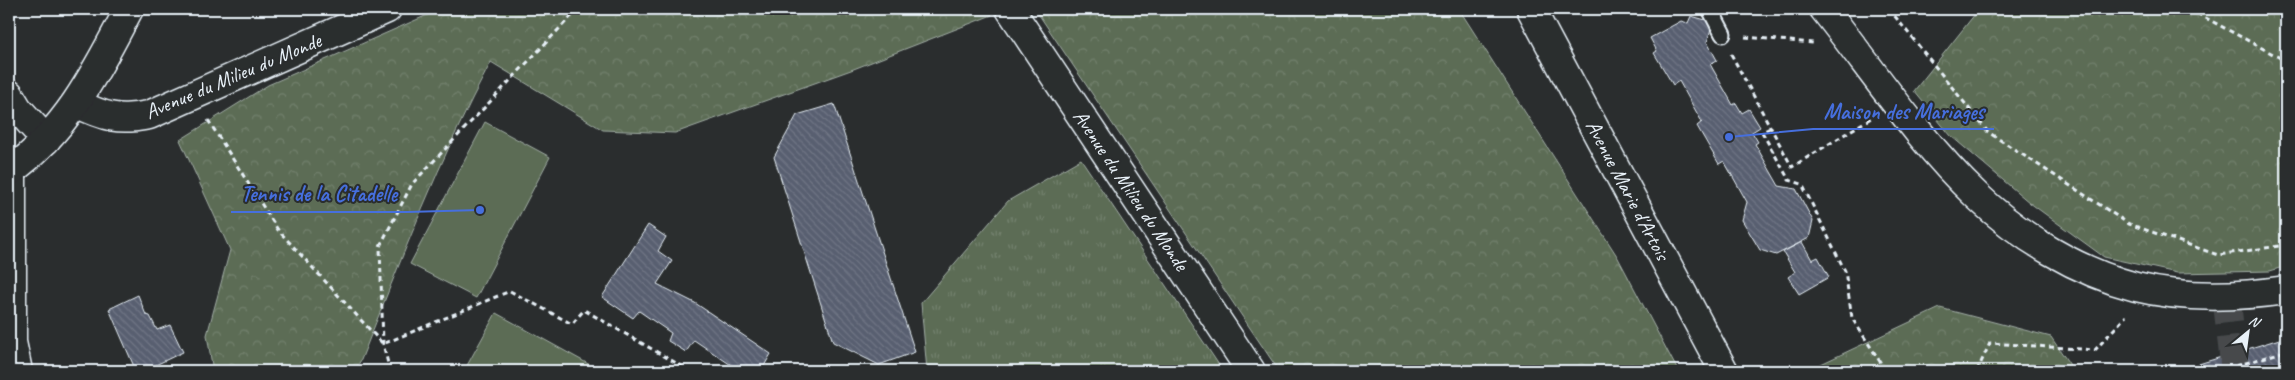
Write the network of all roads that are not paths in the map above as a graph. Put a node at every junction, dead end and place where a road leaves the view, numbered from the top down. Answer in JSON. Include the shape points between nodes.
{"nodes":[{"id":1,"x":129,"y":9,"type":"edge"},
{"id":2,"x":387,"y":9,"type":"edge"},
{"id":3,"x":1010,"y":9,"type":"edge"},
{"id":4,"x":1530,"y":9,"type":"edge"},
{"id":5,"x":1710,"y":9,"type":"edge"},
{"id":6,"x":1824,"y":9,"type":"edge"},
{"id":7,"x":1723,"y":34,"type":"road end"},
{"id":8,"x":9,"y":94,"type":"edge"},
{"id":9,"x":76,"y":103,"type":"junction"},
{"id":10,"x":46,"y":140,"type":"junction"},
{"id":11,"x":10,"y":171,"type":"edge"},
{"id":12,"x":2286,"y":290,"type":"edge"},
{"id":13,"x":18,"y":371,"type":"edge"},
{"id":14,"x":1251,"y":371,"type":"edge"},
{"id":15,"x":1724,"y":371,"type":"edge"}],
"edges":[{"from":1,"to":9,"type":"street"},
{"from":2,"to":9,"type":"street","name":"Avenue du Milieu du Monde","via":[[149,116],[108,117]]},
{"from":3,"to":14,"type":"street","name":"Avenue du Milieu du Monde"},
{"from":4,"to":15,"type":"street","name":"Avenue Marie d'Artois"},
{"from":5,"to":7,"type":"lane"},
{"from":6,"to":12,"type":"street","via":[[1947,164],[1977,196],[2037,242],[2108,278],[2151,290],[2196,295]]},
{"from":8,"to":10,"type":"street"},
{"from":9,"to":10,"type":"street"},
{"from":10,"to":11,"type":"street"},
{"from":11,"to":13,"type":"street","via":[[12,342]]}]}
